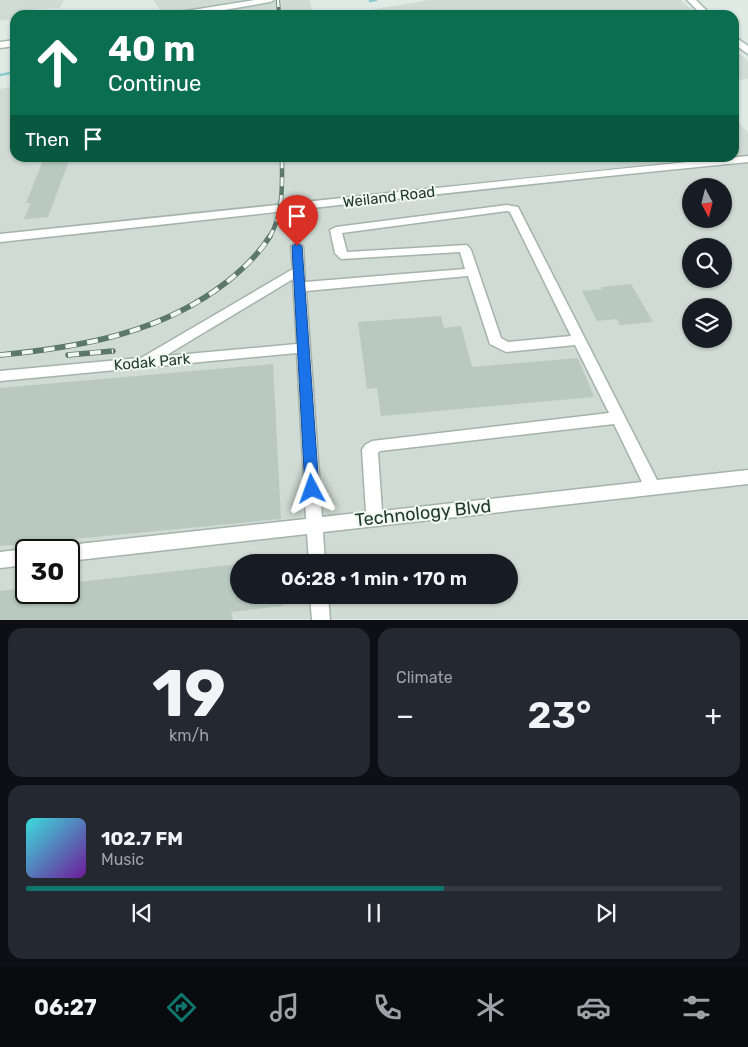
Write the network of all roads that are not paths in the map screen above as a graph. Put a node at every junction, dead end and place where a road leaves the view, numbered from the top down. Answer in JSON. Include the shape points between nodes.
{"nodes":[{"id":1,"x":691,"y":0,"type":"edge"},
{"id":2,"x":266,"y":1,"type":"edge"},
{"id":3,"x":211,"y":10,"type":"edge"},
{"id":4,"x":702,"y":10,"type":"edge"},
{"id":5,"x":717,"y":162,"type":"edge"},
{"id":6,"x":0,"y":238,"type":"edge"},
{"id":7,"x":297,"y":246,"type":"dead end"},
{"id":8,"x":298,"y":271,"type":"junction"},
{"id":9,"x":472,"y":272,"type":"junction"},
{"id":10,"x":299,"y":287,"type":"junction"},
{"id":11,"x":579,"y":340,"type":"junction"},
{"id":12,"x":303,"y":348,"type":"junction"},
{"id":13,"x":143,"y":362,"type":"junction"},
{"id":14,"x":0,"y":376,"type":"edge"},
{"id":15,"x":619,"y":418,"type":"junction"},
{"id":16,"x":748,"y":477,"type":"edge"},
{"id":17,"x":653,"y":488,"type":"junction"},
{"id":18,"x":374,"y":518,"type":"junction"},
{"id":19,"x":315,"y":525,"type":"junction"},
{"id":20,"x":80,"y":552,"type":"edge"},
{"id":21,"x":317,"y":554,"type":"edge"},
{"id":22,"x":15,"y":559,"type":"edge"},
{"id":23,"x":0,"y":560,"type":"edge"},
{"id":24,"x":320,"y":604,"type":"edge"},
{"id":25,"x":321,"y":620,"type":"edge"}],
"edges":[{"from":1,"to":4,"type":"main road"},
{"from":2,"to":3,"type":"main road"},
{"from":5,"to":6,"type":"street","name":"Weiland Road"},
{"from":7,"to":8,"type":"street"},
{"from":8,"to":10,"type":"street"},
{"from":8,"to":13,"type":"street"},
{"from":9,"to":10,"type":"street"},
{"from":9,"to":11,"type":"street","via":[[494,341],[498,344],[506,347]]},
{"from":9,"to":11,"type":"street","via":[[465,250],[460,247],[345,256],[341,253],[336,230],[514,209]]},
{"from":10,"to":12,"type":"street"},
{"from":11,"to":15,"type":"street"},
{"from":12,"to":13,"type":"street","name":"Kodak Park"},
{"from":12,"to":19,"type":"street"},
{"from":13,"to":14,"type":"street","name":"Kodak Park"},
{"from":15,"to":17,"type":"street"},
{"from":15,"to":18,"type":"street","via":[[377,446],[370,450]]},
{"from":16,"to":17,"type":"street","name":"Technology Blvd"},
{"from":17,"to":18,"type":"street","name":"Technology Blvd"},
{"from":18,"to":19,"type":"street","name":"Technology Blvd"},
{"from":19,"to":20,"type":"street","name":"Technology Blvd"},
{"from":19,"to":21,"type":"street"},
{"from":22,"to":23,"type":"street"},
{"from":24,"to":25,"type":"street"}]}
